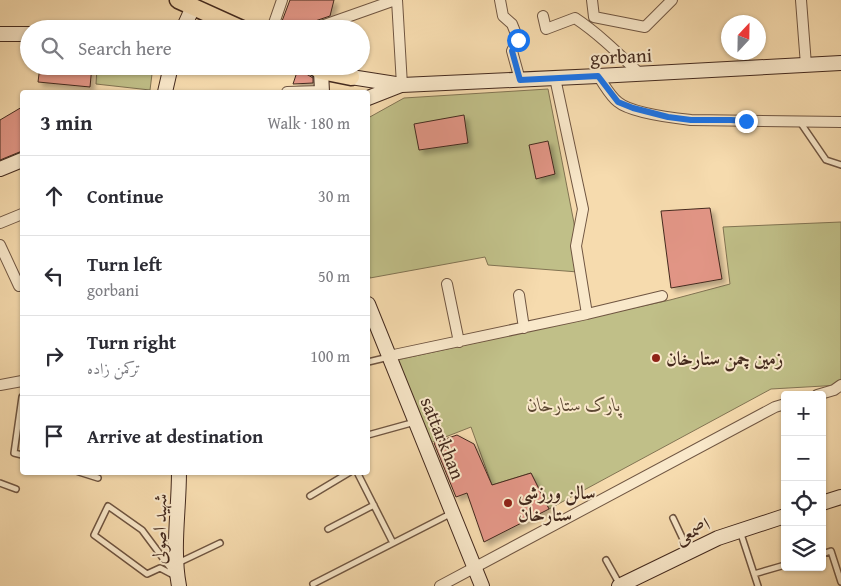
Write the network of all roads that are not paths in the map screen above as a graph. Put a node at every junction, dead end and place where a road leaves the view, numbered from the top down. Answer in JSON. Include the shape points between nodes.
{"nodes":[{"id":1,"x":282,"y":0,"type":"edge"},
{"id":2,"x":396,"y":0,"type":"edge"},
{"id":3,"x":500,"y":0,"type":"edge"},
{"id":4,"x":592,"y":0,"type":"edge"},
{"id":5,"x":672,"y":0,"type":"edge"},
{"id":6,"x":801,"y":0,"type":"edge"},
{"id":7,"x":185,"y":4,"type":"edge"},
{"id":8,"x":543,"y":16,"type":"dead end"},
{"id":9,"x":594,"y":17,"type":"junction"},
{"id":10,"x":184,"y":20,"type":"edge"},
{"id":11,"x":221,"y":20,"type":"edge"},
{"id":12,"x":275,"y":20,"type":"edge"},
{"id":13,"x":339,"y":20,"type":"edge"},
{"id":14,"x":590,"y":28,"type":"junction"},
{"id":15,"x":0,"y":34,"type":"edge"},
{"id":16,"x":20,"y":34,"type":"edge"},
{"id":17,"x":841,"y":63,"type":"edge"},
{"id":18,"x":806,"y":65,"type":"junction"},
{"id":19,"x":640,"y":74,"type":"junction"},
{"id":20,"x":169,"y":75,"type":"edge"},
{"id":21,"x":318,"y":75,"type":"edge"},
{"id":22,"x":342,"y":75,"type":"edge"},
{"id":23,"x":598,"y":76,"type":"junction"},
{"id":24,"x":351,"y":77,"type":"joint"},
{"id":25,"x":555,"y":78,"type":"junction"},
{"id":26,"x":520,"y":80,"type":"junction"},
{"id":27,"x":402,"y":85,"type":"junction"},
{"id":28,"x":165,"y":90,"type":"edge"},
{"id":29,"x":322,"y":90,"type":"edge"},
{"id":30,"x":370,"y":97,"type":"edge"},
{"id":31,"x":799,"y":120,"type":"junction"},
{"id":32,"x":841,"y":122,"type":"edge"},
{"id":33,"x":20,"y":161,"type":"edge"},
{"id":34,"x":841,"y":165,"type":"edge"},
{"id":35,"x":0,"y":169,"type":"edge"},
{"id":36,"x":20,"y":215,"type":"edge"},
{"id":37,"x":0,"y":223,"type":"edge"},
{"id":38,"x":0,"y":245,"type":"edge"},
{"id":39,"x":447,"y":284,"type":"dead end"},
{"id":40,"x":19,"y":286,"type":"dead end"},
{"id":41,"x":518,"y":295,"type":"dead end"},
{"id":42,"x":662,"y":296,"type":"dead end"},
{"id":43,"x":370,"y":309,"type":"edge"},
{"id":44,"x":587,"y":314,"type":"junction"},
{"id":45,"x":524,"y":328,"type":"junction"},
{"id":46,"x":459,"y":342,"type":"junction"},
{"id":47,"x":389,"y":356,"type":"junction"},
{"id":48,"x":370,"y":361,"type":"edge"},
{"id":49,"x":20,"y":381,"type":"edge"},
{"id":50,"x":0,"y":385,"type":"edge"},
{"id":51,"x":841,"y":385,"type":"edge"},
{"id":52,"x":826,"y":392,"type":"edge"},
{"id":53,"x":781,"y":405,"type":"edge"},
{"id":54,"x":20,"y":411,"type":"edge"},
{"id":55,"x":416,"y":422,"type":"junction"},
{"id":56,"x":370,"y":434,"type":"edge"},
{"id":57,"x":20,"y":454,"type":"edge"},
{"id":58,"x":88,"y":475,"type":"edge"},
{"id":59,"x":179,"y":475,"type":"edge"},
{"id":60,"x":345,"y":475,"type":"edge"},
{"id":61,"x":359,"y":475,"type":"edge"},
{"id":62,"x":98,"y":478,"type":"dead end"},
{"id":63,"x":0,"y":483,"type":"edge"},
{"id":64,"x":16,"y":489,"type":"dead end"},
{"id":65,"x":310,"y":496,"type":"dead end"},
{"id":66,"x":841,"y":497,"type":"edge"},
{"id":67,"x":826,"y":502,"type":"edge"},
{"id":68,"x":374,"y":504,"type":"junction"},
{"id":69,"x":452,"y":512,"type":"junction"},
{"id":70,"x":781,"y":517,"type":"edge"},
{"id":71,"x":673,"y":518,"type":"dead end"},
{"id":72,"x":328,"y":529,"type":"dead end"},
{"id":73,"x":740,"y":531,"type":"junction"},
{"id":74,"x":220,"y":543,"type":"dead end"},
{"id":75,"x":393,"y":543,"type":"junction"},
{"id":76,"x":689,"y":552,"type":"junction"},
{"id":77,"x":826,"y":553,"type":"edge"},
{"id":78,"x":606,"y":560,"type":"dead end"},
{"id":79,"x":781,"y":566,"type":"edge"},
{"id":80,"x":475,"y":568,"type":"junction"},
{"id":81,"x":754,"y":574,"type":"junction"},
{"id":82,"x":177,"y":576,"type":"edge"},
{"id":83,"x":841,"y":582,"type":"edge"},
{"id":84,"x":313,"y":584,"type":"dead end"},
{"id":85,"x":440,"y":586,"type":"edge"},
{"id":86,"x":482,"y":586,"type":"edge"},
{"id":87,"x":620,"y":586,"type":"edge"},
{"id":88,"x":758,"y":586,"type":"edge"}],
"edges":[{"from":1,"to":12,"type":"street"},
{"from":2,"to":13,"type":"street"},
{"from":2,"to":27,"type":"street"},
{"from":3,"to":26,"type":"street","via":[[504,16],[512,24],[518,40],[512,51]]},
{"from":4,"to":9,"type":"street"},
{"from":5,"to":9,"type":"street","via":[[645,27]]},
{"from":6,"to":18,"type":"street"},
{"from":7,"to":10,"type":"main road"},
{"from":7,"to":11,"type":"main road"},
{"from":8,"to":14,"type":"street","via":[[546,29],[575,18]]},
{"from":9,"to":14,"type":"lane"},
{"from":14,"to":19,"type":"street"},
{"from":15,"to":16,"type":"main road"},
{"from":17,"to":18,"type":"main road","name":"gorbani"},
{"from":18,"to":19,"type":"main road","name":"gorbani"},
{"from":19,"to":23,"type":"main road","name":"gorbani"},
{"from":20,"to":28,"type":"main road"},
{"from":21,"to":29,"type":"main road"},
{"from":22,"to":24,"type":"main road"},
{"from":23,"to":25,"type":"main road","name":"gorbani"},
{"from":23,"to":31,"type":"street","via":[[618,102],[668,117]]},
{"from":24,"to":27,"type":"main road"},
{"from":25,"to":26,"type":"main road","name":"gorbani"},
{"from":25,"to":44,"type":"street","via":[[583,209],[576,246]]},
{"from":26,"to":27,"type":"main road","name":"gorbani"},
{"from":27,"to":30,"type":"main road"},
{"from":31,"to":32,"type":"street"},
{"from":31,"to":34,"type":"lane","via":[[826,160]]},
{"from":33,"to":35,"type":"main road"},
{"from":36,"to":37,"type":"street"},
{"from":38,"to":40,"type":"street"},
{"from":39,"to":46,"type":"street"},
{"from":41,"to":45,"type":"street"},
{"from":42,"to":44,"type":"street"},
{"from":43,"to":47,"type":"main road","name":"sattarkhan"},
{"from":44,"to":45,"type":"street"},
{"from":45,"to":46,"type":"street"},
{"from":46,"to":47,"type":"street"},
{"from":47,"to":48,"type":"lane"},
{"from":47,"to":55,"type":"main road","name":"sattarkhan"},
{"from":49,"to":50,"type":"street"},
{"from":51,"to":52,"type":"street"},
{"from":53,"to":80,"type":"street"},
{"from":54,"to":57,"type":"lane","via":[[14,452]]},
{"from":55,"to":56,"type":"lane"},
{"from":55,"to":69,"type":"main road","name":"sattarkhan"},
{"from":58,"to":62,"type":"lane"},
{"from":59,"to":82,"type":"main road","name":"شهید اصولی","via":[[175,542]]},
{"from":60,"to":65,"type":"lane"},
{"from":61,"to":68,"type":"lane"},
{"from":63,"to":64,"type":"lane"},
{"from":66,"to":67,"type":"main road"},
{"from":68,"to":72,"type":"lane"},
{"from":68,"to":75,"type":"lane"},
{"from":69,"to":75,"type":"lane"},
{"from":69,"to":80,"type":"main road","name":"sattarkhan"},
{"from":70,"to":73,"type":"main road","name":"اصمعی"},
{"from":71,"to":76,"type":"lane"},
{"from":73,"to":76,"type":"main road","name":"اصمعی"},
{"from":73,"to":81,"type":"lane"},
{"from":74,"to":82,"type":"lane"},
{"from":75,"to":84,"type":"lane"},
{"from":76,"to":87,"type":"main road","name":"اصمعی"},
{"from":77,"to":83,"type":"lane","via":[[831,551]]},
{"from":78,"to":87,"type":"lane"},
{"from":79,"to":81,"type":"lane"},
{"from":80,"to":85,"type":"street"},
{"from":80,"to":86,"type":"main road","name":"sattarkhan"},
{"from":81,"to":88,"type":"lane"},
{"from":82,"to":82,"type":"lane","via":[[142,530],[108,506],[94,535],[147,574],[160,568]]}]}
